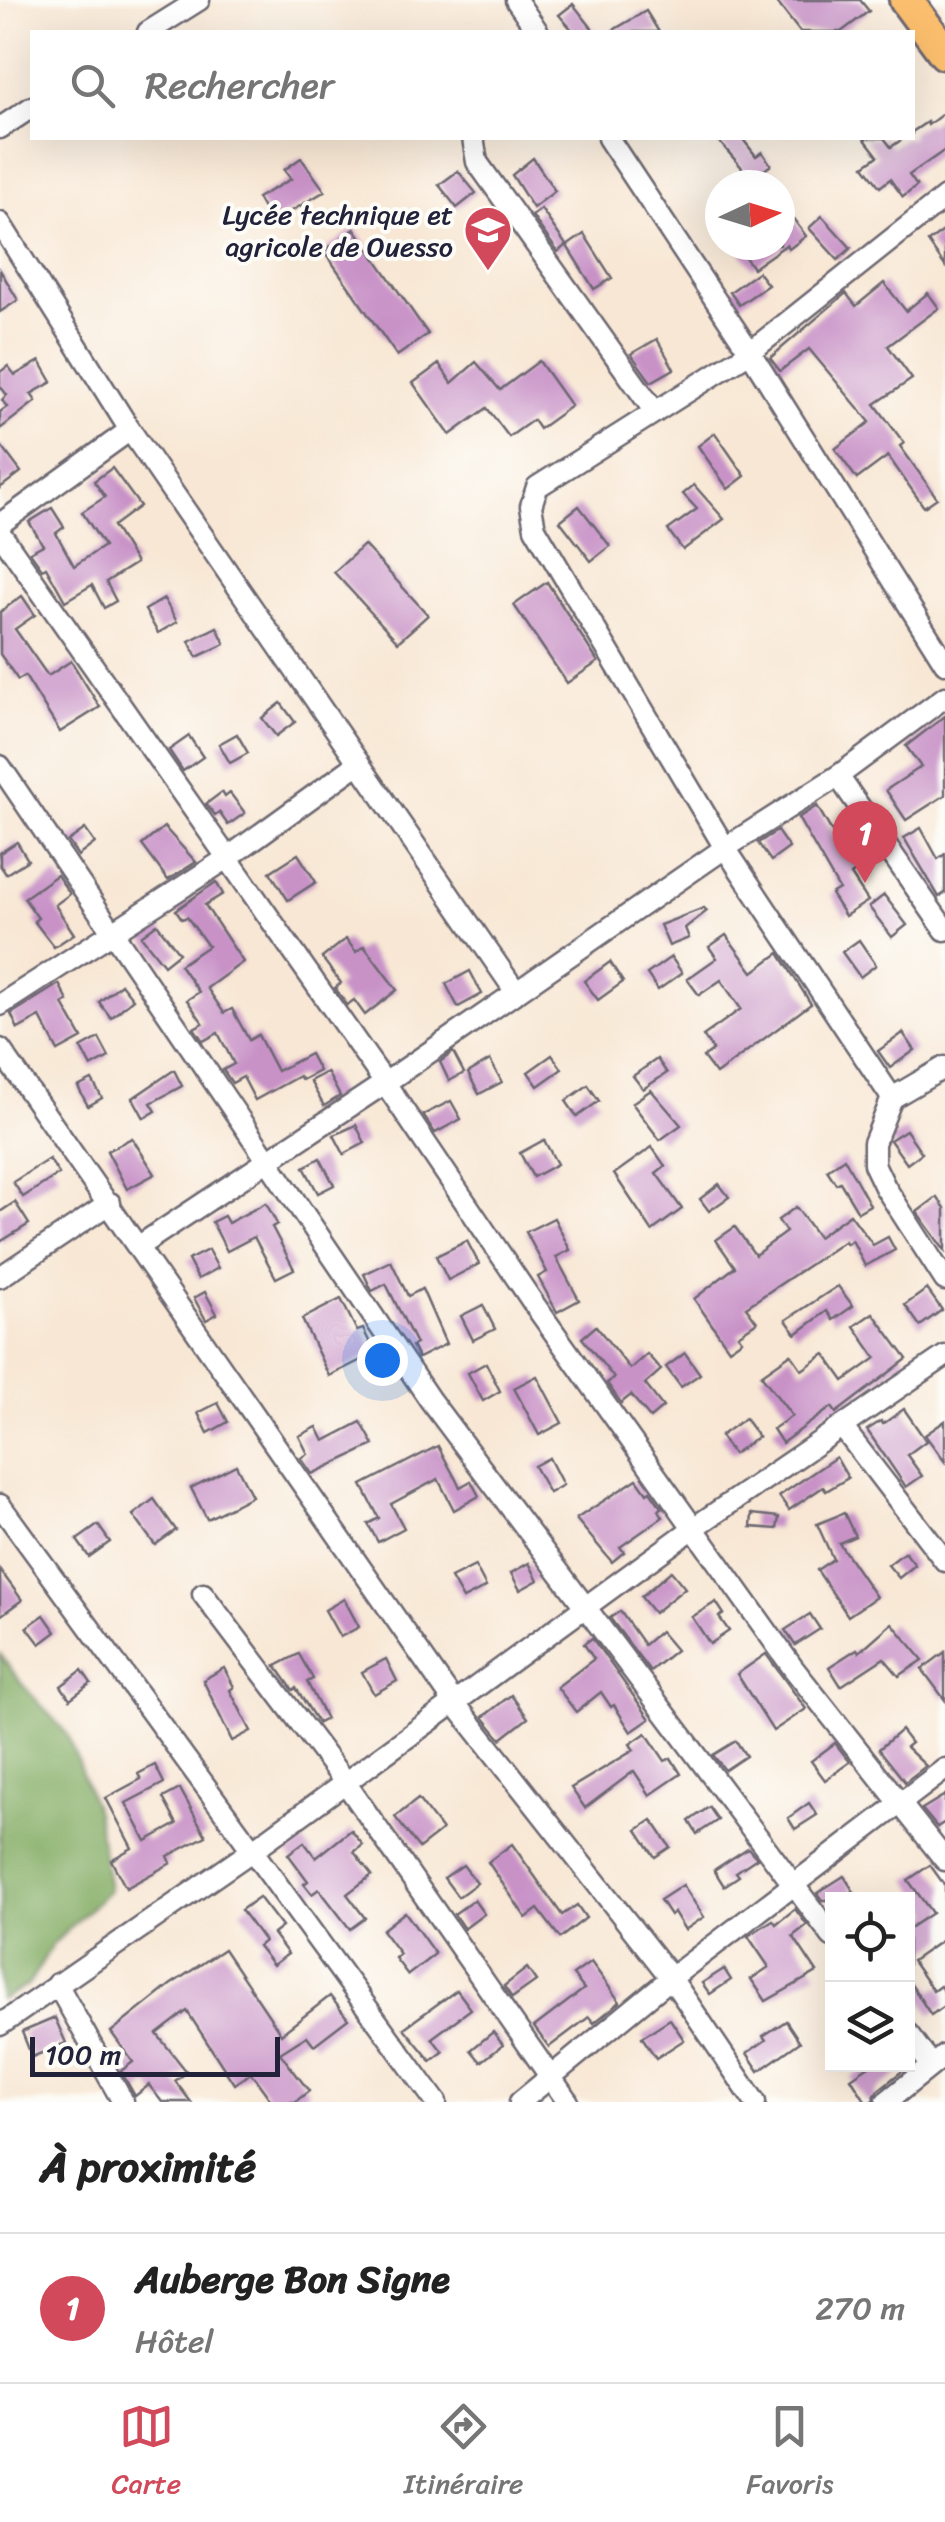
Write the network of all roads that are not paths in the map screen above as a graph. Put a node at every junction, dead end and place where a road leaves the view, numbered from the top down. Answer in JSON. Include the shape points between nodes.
{"nodes":[{"id":1,"x":199,"y":0,"type":"edge"},
{"id":2,"x":516,"y":0,"type":"edge"},
{"id":3,"x":906,"y":0,"type":"edge"},
{"id":4,"x":175,"y":6,"type":"edge"},
{"id":5,"x":150,"y":30,"type":"edge"},
{"id":6,"x":537,"y":30,"type":"edge"},
{"id":7,"x":945,"y":54,"type":"edge"},
{"id":8,"x":30,"y":108,"type":"edge"},
{"id":9,"x":0,"y":128,"type":"edge"},
{"id":10,"x":473,"y":140,"type":"edge"},
{"id":11,"x":609,"y":140,"type":"edge"},
{"id":12,"x":945,"y":197,"type":"edge"},
{"id":13,"x":0,"y":223,"type":"edge"},
{"id":14,"x":750,"y":352,"type":"junction"},
{"id":15,"x":655,"y":412,"type":"junction"},
{"id":16,"x":130,"y":430,"type":"junction"},
{"id":17,"x":0,"y":524,"type":"edge"},
{"id":18,"x":0,"y":533,"type":"edge"},
{"id":19,"x":945,"y":663,"type":"edge"},
{"id":20,"x":945,"y":697,"type":"edge"},
{"id":21,"x":359,"y":763,"type":"junction"},
{"id":22,"x":0,"y":766,"type":"edge"},
{"id":23,"x":838,"y":776,"type":"junction"},
{"id":24,"x":725,"y":848,"type":"junction"},
{"id":25,"x":226,"y":859,"type":"junction"},
{"id":26,"x":945,"y":930,"type":"edge"},
{"id":27,"x":113,"y":934,"type":"junction"},
{"id":28,"x":516,"y":992,"type":"junction"},
{"id":29,"x":0,"y":1006,"type":"edge"},
{"id":30,"x":0,"y":1049,"type":"edge"},
{"id":31,"x":945,"y":1067,"type":"edge"},
{"id":32,"x":385,"y":1082,"type":"junction"},
{"id":33,"x":892,"y":1098,"type":"junction"},
{"id":34,"x":267,"y":1162,"type":"junction"},
{"id":35,"x":110,"y":1203,"type":"junction"},
{"id":36,"x":139,"y":1246,"type":"junction"},
{"id":37,"x":0,"y":1277,"type":"edge"},
{"id":38,"x":945,"y":1280,"type":"edge"},
{"id":39,"x":945,"y":1356,"type":"edge"},
{"id":40,"x":844,"y":1428,"type":"junction"},
{"id":41,"x":0,"y":1505,"type":"edge"},
{"id":42,"x":694,"y":1527,"type":"junction"},
{"id":43,"x":945,"y":1561,"type":"edge"},
{"id":44,"x":203,"y":1594,"type":"dead end"},
{"id":45,"x":584,"y":1606,"type":"junction"},
{"id":46,"x":453,"y":1701,"type":"junction"},
{"id":47,"x":945,"y":1769,"type":"edge"},
{"id":48,"x":344,"y":1782,"type":"junction"},
{"id":49,"x":900,"y":1804,"type":"junction"},
{"id":50,"x":253,"y":1850,"type":"junction"},
{"id":51,"x":945,"y":1860,"type":"edge"},
{"id":52,"x":794,"y":1886,"type":"junction"},
{"id":53,"x":825,"y":1927,"type":"edge"},
{"id":54,"x":671,"y":1978,"type":"junction"},
{"id":55,"x":57,"y":1984,"type":"junction"},
{"id":56,"x":0,"y":2026,"type":"edge"},
{"id":57,"x":915,"y":2040,"type":"edge"},
{"id":58,"x":938,"y":2060,"type":"edge"},
{"id":59,"x":552,"y":2078,"type":"junction"},
{"id":60,"x":123,"y":2102,"type":"edge"},
{"id":61,"x":436,"y":2102,"type":"edge"},
{"id":62,"x":520,"y":2102,"type":"edge"},
{"id":63,"x":568,"y":2102,"type":"edge"},
{"id":64,"x":755,"y":2102,"type":"edge"},
{"id":65,"x":886,"y":2102,"type":"edge"}],
"edges":[{"from":1,"to":4,"type":"street"},
{"from":2,"to":6,"type":"street"},
{"from":3,"to":7,"type":"highway"},
{"from":4,"to":5,"type":"street"},
{"from":8,"to":9,"type":"street"},
{"from":10,"to":15,"type":"street","via":[[476,162]]},
{"from":11,"to":14,"type":"street"},
{"from":12,"to":14,"type":"street"},
{"from":13,"to":16,"type":"street"},
{"from":14,"to":15,"type":"street"},
{"from":14,"to":19,"type":"street"},
{"from":15,"to":24,"type":"street","via":[[536,488],[532,506],[536,528]]},
{"from":16,"to":17,"type":"street"},
{"from":16,"to":21,"type":"street"},
{"from":18,"to":25,"type":"street"},
{"from":20,"to":23,"type":"street"},
{"from":21,"to":25,"type":"street"},
{"from":21,"to":28,"type":"street"},
{"from":22,"to":27,"type":"street"},
{"from":23,"to":24,"type":"street"},
{"from":23,"to":26,"type":"street"},
{"from":24,"to":28,"type":"street"},
{"from":24,"to":33,"type":"street"},
{"from":25,"to":27,"type":"street"},
{"from":25,"to":32,"type":"street"},
{"from":27,"to":29,"type":"street"},
{"from":27,"to":34,"type":"street"},
{"from":28,"to":32,"type":"street"},
{"from":30,"to":35,"type":"street"},
{"from":31,"to":33,"type":"street"},
{"from":32,"to":34,"type":"street"},
{"from":32,"to":42,"type":"street"},
{"from":33,"to":38,"type":"street","via":[[874,1143],[874,1164]]},
{"from":34,"to":36,"type":"street"},
{"from":34,"to":45,"type":"street","via":[[430,1400]]},
{"from":35,"to":36,"type":"street"},
{"from":35,"to":37,"type":"street"},
{"from":36,"to":46,"type":"street"},
{"from":39,"to":40,"type":"street"},
{"from":40,"to":42,"type":"street"},
{"from":40,"to":43,"type":"street"},
{"from":41,"to":50,"type":"street"},
{"from":42,"to":45,"type":"street"},
{"from":42,"to":49,"type":"street"},
{"from":44,"to":48,"type":"street"},
{"from":45,"to":46,"type":"street"},
{"from":45,"to":52,"type":"street"},
{"from":46,"to":48,"type":"street"},
{"from":46,"to":54,"type":"street"},
{"from":47,"to":49,"type":"street"},
{"from":48,"to":50,"type":"street"},
{"from":48,"to":59,"type":"street"},
{"from":49,"to":51,"type":"street"},
{"from":49,"to":52,"type":"street"},
{"from":50,"to":55,"type":"street"},
{"from":50,"to":61,"type":"street"},
{"from":52,"to":53,"type":"street"},
{"from":52,"to":54,"type":"street"},
{"from":54,"to":59,"type":"street"},
{"from":54,"to":64,"type":"street"},
{"from":55,"to":56,"type":"street"},
{"from":55,"to":60,"type":"street"},
{"from":57,"to":58,"type":"street"},
{"from":58,"to":65,"type":"street"},
{"from":59,"to":62,"type":"street"},
{"from":59,"to":63,"type":"street"}]}
